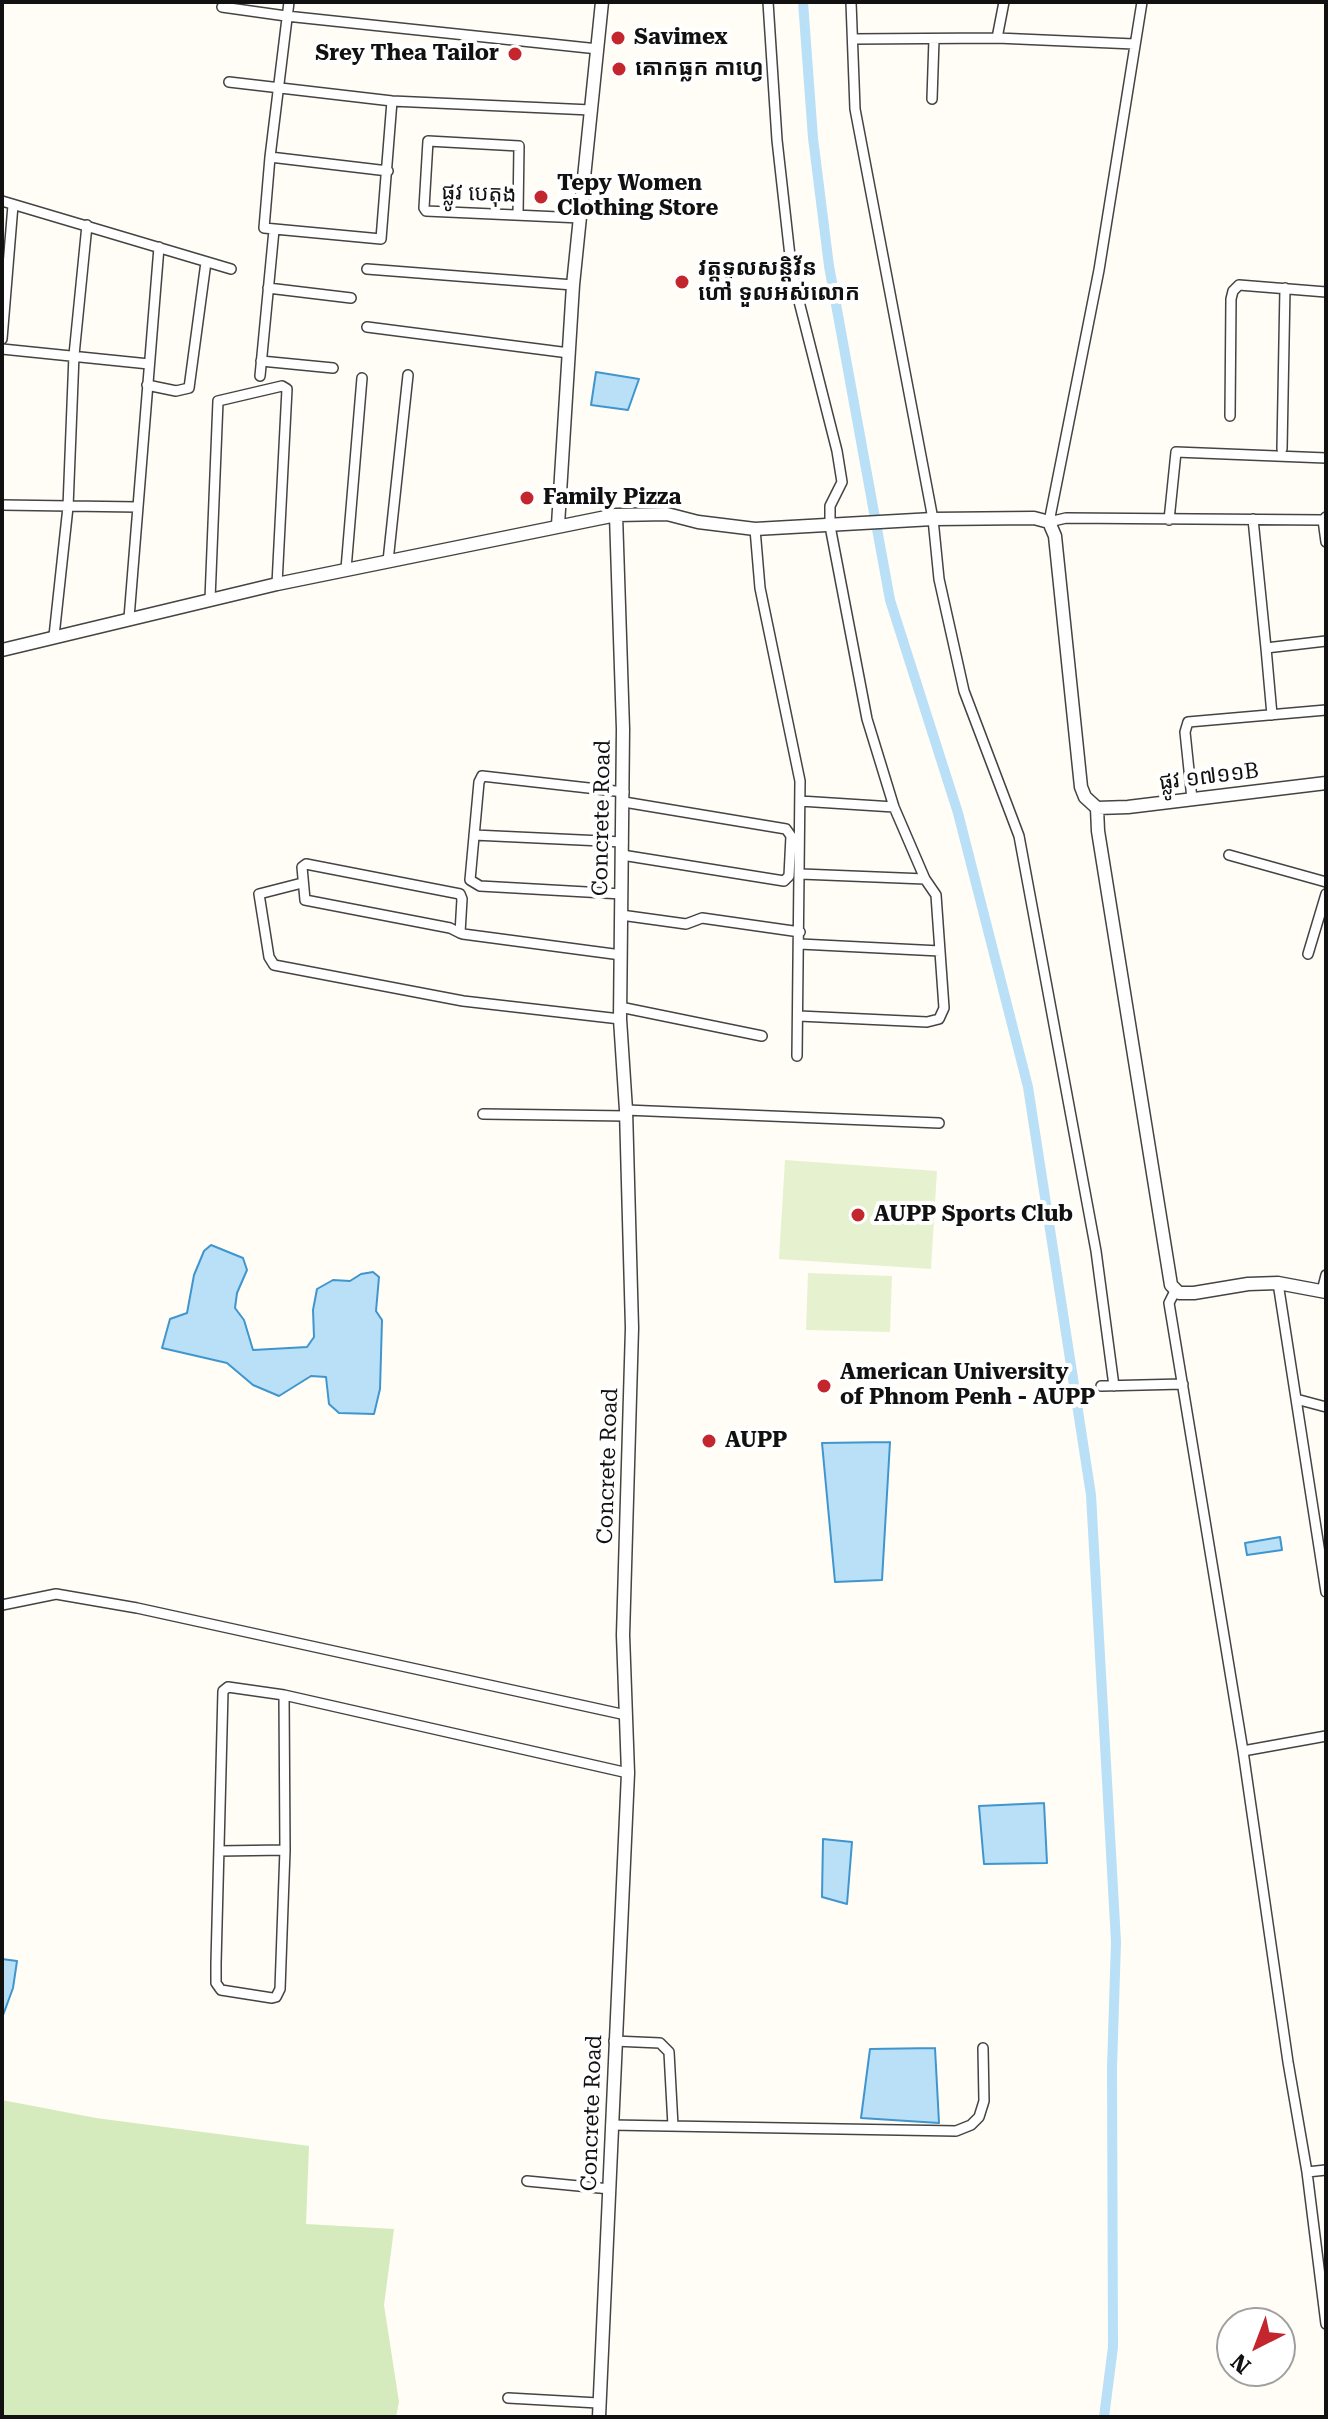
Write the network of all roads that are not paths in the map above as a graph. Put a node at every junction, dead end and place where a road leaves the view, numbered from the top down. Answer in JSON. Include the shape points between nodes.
{"nodes":[{"id":1,"x":289,"y":2,"type":"edge"},
{"id":2,"x":602,"y":2,"type":"edge"},
{"id":3,"x":768,"y":2,"type":"edge"},
{"id":4,"x":851,"y":2,"type":"edge"},
{"id":5,"x":1004,"y":2,"type":"edge"},
{"id":6,"x":1142,"y":2,"type":"edge"},
{"id":7,"x":222,"y":7,"type":"dead end"},
{"id":8,"x":286,"y":16,"type":"junction"},
{"id":9,"x":997,"y":38,"type":"junction"},
{"id":10,"x":853,"y":39,"type":"junction"},
{"id":11,"x":934,"y":39,"type":"junction"},
{"id":12,"x":1134,"y":44,"type":"junction"},
{"id":13,"x":598,"y":49,"type":"junction"},
{"id":14,"x":229,"y":82,"type":"dead end"},
{"id":15,"x":278,"y":88,"type":"junction"},
{"id":16,"x":932,"y":99,"type":"dead end"},
{"id":17,"x":392,"y":101,"type":"junction"},
{"id":18,"x":591,"y":110,"type":"junction"},
{"id":19,"x":270,"y":157,"type":"junction"},
{"id":20,"x":388,"y":171,"type":"junction"},
{"id":21,"x":2,"y":201,"type":"edge"},
{"id":22,"x":13,"y":205,"type":"junction"},
{"id":23,"x":518,"y":214,"type":"junction"},
{"id":24,"x":581,"y":218,"type":"junction"},
{"id":25,"x":87,"y":225,"type":"junction"},
{"id":26,"x":274,"y":230,"type":"junction"},
{"id":27,"x":159,"y":247,"type":"junction"},
{"id":28,"x":206,"y":262,"type":"junction"},
{"id":29,"x":231,"y":269,"type":"dead end"},
{"id":30,"x":367,"y":269,"type":"dead end"},
{"id":31,"x":5,"y":270,"type":"edge"},
{"id":32,"x":573,"y":285,"type":"junction"},
{"id":33,"x":268,"y":288,"type":"junction"},
{"id":34,"x":1285,"y":288,"type":"junction"},
{"id":35,"x":1326,"y":292,"type":"edge"},
{"id":36,"x":351,"y":298,"type":"dead end"},
{"id":37,"x":367,"y":327,"type":"dead end"},
{"id":38,"x":2,"y":339,"type":"edge"},
{"id":39,"x":2,"y":349,"type":"edge"},
{"id":40,"x":569,"y":353,"type":"junction"},
{"id":41,"x":74,"y":355,"type":"junction"},
{"id":42,"x":261,"y":361,"type":"junction"},
{"id":43,"x":149,"y":364,"type":"junction"},
{"id":44,"x":333,"y":368,"type":"dead end"},
{"id":45,"x":408,"y":375,"type":"dead end"},
{"id":46,"x":260,"y":376,"type":"dead end"},
{"id":47,"x":362,"y":378,"type":"dead end"},
{"id":48,"x":147,"y":385,"type":"junction"},
{"id":49,"x":1230,"y":416,"type":"dead end"},
{"id":50,"x":1282,"y":449,"type":"dead end"},
{"id":51,"x":1326,"y":458,"type":"edge"},
{"id":52,"x":2,"y":505,"type":"edge"},
{"id":53,"x":68,"y":507,"type":"junction"},
{"id":54,"x":137,"y":507,"type":"junction"},
{"id":55,"x":616,"y":515,"type":"junction"},
{"id":56,"x":1325,"y":518,"type":"edge"},
{"id":57,"x":927,"y":519,"type":"junction"},
{"id":58,"x":1253,"y":519,"type":"junction"},
{"id":59,"x":1169,"y":520,"type":"junction"},
{"id":60,"x":1049,"y":522,"type":"junction"},
{"id":61,"x":558,"y":525,"type":"junction"},
{"id":62,"x":834,"y":526,"type":"junction"},
{"id":63,"x":755,"y":529,"type":"junction"},
{"id":64,"x":1326,"y":542,"type":"edge"},
{"id":65,"x":388,"y":561,"type":"junction"},
{"id":66,"x":346,"y":569,"type":"junction"},
{"id":67,"x":277,"y":584,"type":"junction"},
{"id":68,"x":210,"y":599,"type":"junction"},
{"id":69,"x":129,"y":618,"type":"junction"},
{"id":70,"x":54,"y":636,"type":"junction"},
{"id":71,"x":1326,"y":641,"type":"edge"},
{"id":72,"x":1266,"y":648,"type":"junction"},
{"id":73,"x":2,"y":650,"type":"edge"},
{"id":74,"x":1326,"y":710,"type":"edge"},
{"id":75,"x":1272,"y":715,"type":"junction"},
{"id":76,"x":1326,"y":783,"type":"edge"},
{"id":77,"x":624,"y":797,"type":"junction"},
{"id":78,"x":1192,"y":799,"type":"junction"},
{"id":79,"x":800,"y":801,"type":"junction"},
{"id":80,"x":894,"y":807,"type":"junction"},
{"id":81,"x":1097,"y":808,"type":"junction"},
{"id":82,"x":474,"y":835,"type":"junction"},
{"id":83,"x":623,"y":848,"type":"junction"},
{"id":84,"x":1229,"y":855,"type":"dead end"},
{"id":85,"x":801,"y":874,"type":"junction"},
{"id":86,"x":925,"y":879,"type":"junction"},
{"id":87,"x":1326,"y":882,"type":"edge"},
{"id":88,"x":302,"y":883,"type":"junction"},
{"id":89,"x":622,"y":894,"type":"junction"},
{"id":90,"x":1326,"y":894,"type":"edge"},
{"id":91,"x":621,"y":915,"type":"junction"},
{"id":92,"x":800,"y":932,"type":"junction"},
{"id":93,"x":460,"y":933,"type":"junction"},
{"id":94,"x":800,"y":944,"type":"junction"},
{"id":95,"x":940,"y":951,"type":"junction"},
{"id":96,"x":1308,"y":954,"type":"dead end"},
{"id":97,"x":621,"y":955,"type":"junction"},
{"id":98,"x":620,"y":1013,"type":"junction"},
{"id":99,"x":799,"y":1016,"type":"junction"},
{"id":100,"x":762,"y":1036,"type":"dead end"},
{"id":101,"x":797,"y":1056,"type":"dead end"},
{"id":102,"x":626,"y":1113,"type":"junction"},
{"id":103,"x":483,"y":1114,"type":"dead end"},
{"id":104,"x":939,"y":1123,"type":"dead end"},
{"id":105,"x":1326,"y":1275,"type":"edge"},
{"id":106,"x":1278,"y":1283,"type":"junction"},
{"id":107,"x":1175,"y":1291,"type":"junction"},
{"id":108,"x":1324,"y":1291,"type":"edge"},
{"id":109,"x":1183,"y":1384,"type":"junction"},
{"id":110,"x":1101,"y":1386,"type":"dead end"},
{"id":111,"x":1114,"y":1386,"type":"junction"},
{"id":112,"x":1296,"y":1399,"type":"junction"},
{"id":113,"x":1326,"y":1407,"type":"edge"},
{"id":114,"x":1326,"y":1592,"type":"edge"},
{"id":115,"x":2,"y":1605,"type":"edge"},
{"id":116,"x":284,"y":1695,"type":"junction"},
{"id":117,"x":626,"y":1715,"type":"junction"},
{"id":118,"x":1326,"y":1736,"type":"edge"},
{"id":119,"x":1243,"y":1751,"type":"junction"},
{"id":120,"x":628,"y":1773,"type":"junction"},
{"id":121,"x":285,"y":1850,"type":"junction"},
{"id":122,"x":219,"y":1851,"type":"junction"},
{"id":123,"x":614,"y":2041,"type":"junction"},
{"id":124,"x":983,"y":2048,"type":"dead end"},
{"id":125,"x":611,"y":2125,"type":"junction"},
{"id":126,"x":673,"y":2126,"type":"junction"},
{"id":127,"x":1326,"y":2170,"type":"edge"},
{"id":128,"x":1307,"y":2172,"type":"junction"},
{"id":129,"x":527,"y":2181,"type":"dead end"},
{"id":130,"x":610,"y":2189,"type":"junction"},
{"id":131,"x":1326,"y":2324,"type":"edge"},
{"id":132,"x":508,"y":2398,"type":"dead end"},
{"id":133,"x":599,"y":2410,"type":"edge"}],
"edges":[{"from":1,"to":8,"type":"street"},
{"from":2,"to":13,"type":"street"},
{"from":3,"to":62,"type":"street","via":[[792,274],[842,482],[830,506]]},
{"from":4,"to":10,"type":"street"},
{"from":5,"to":9,"type":"street"},
{"from":6,"to":12,"type":"street"},
{"from":7,"to":8,"type":"street"},
{"from":8,"to":13,"type":"street"},
{"from":8,"to":15,"type":"street"},
{"from":9,"to":11,"type":"street"},
{"from":9,"to":12,"type":"street"},
{"from":10,"to":11,"type":"street"},
{"from":10,"to":57,"type":"street","via":[[855,109]]},
{"from":11,"to":16,"type":"street"},
{"from":12,"to":60,"type":"street","via":[[1099,270]]},
{"from":13,"to":18,"type":"street"},
{"from":14,"to":15,"type":"street"},
{"from":15,"to":17,"type":"street"},
{"from":15,"to":19,"type":"street"},
{"from":17,"to":18,"type":"street"},
{"from":17,"to":20,"type":"street"},
{"from":18,"to":24,"type":"street"},
{"from":19,"to":20,"type":"street"},
{"from":19,"to":26,"type":"street","via":[[264,228]]},
{"from":20,"to":26,"type":"street","via":[[381,239]]},
{"from":21,"to":22,"type":"street"},
{"from":22,"to":25,"type":"street"},
{"from":22,"to":31,"type":"street"},
{"from":23,"to":23,"type":"street","name":"ផ្លូវ បេតុង","via":[[519,146],[430,140],[425,210]]},
{"from":23,"to":24,"type":"street","name":"ផ្លូវ បេតុង"},
{"from":24,"to":32,"type":"street"},
{"from":25,"to":27,"type":"street"},
{"from":25,"to":41,"type":"street"},
{"from":26,"to":33,"type":"street"},
{"from":27,"to":28,"type":"street"},
{"from":27,"to":43,"type":"street"},
{"from":28,"to":29,"type":"street"},
{"from":28,"to":48,"type":"street","via":[[189,388]]},
{"from":30,"to":32,"type":"street"},
{"from":31,"to":38,"type":"street"},
{"from":32,"to":40,"type":"street"},
{"from":33,"to":36,"type":"street"},
{"from":33,"to":42,"type":"street"},
{"from":34,"to":35,"type":"street"},
{"from":34,"to":49,"type":"street","via":[[1239,285],[1233,291]]},
{"from":34,"to":50,"type":"street"},
{"from":37,"to":40,"type":"street"},
{"from":39,"to":41,"type":"street"},
{"from":40,"to":61,"type":"street"},
{"from":41,"to":43,"type":"street"},
{"from":41,"to":53,"type":"street"},
{"from":42,"to":44,"type":"street"},
{"from":42,"to":46,"type":"street"},
{"from":43,"to":48,"type":"street"},
{"from":45,"to":65,"type":"street"},
{"from":47,"to":66,"type":"street"},
{"from":48,"to":54,"type":"street"},
{"from":51,"to":59,"type":"street","via":[[1176,452]]},
{"from":52,"to":53,"type":"street"},
{"from":53,"to":54,"type":"street"},
{"from":53,"to":70,"type":"street"},
{"from":54,"to":69,"type":"street"},
{"from":55,"to":61,"type":"street"},
{"from":55,"to":63,"type":"street","via":[[667,514]]},
{"from":55,"to":77,"type":"street","name":"Concrete Road"},
{"from":56,"to":58,"type":"street"},
{"from":56,"to":64,"type":"street"},
{"from":57,"to":60,"type":"street"},
{"from":57,"to":62,"type":"street"},
{"from":57,"to":111,"type":"street","via":[[964,691],[1019,836],[1085,1185]]},
{"from":58,"to":59,"type":"street"},
{"from":58,"to":72,"type":"street"},
{"from":59,"to":60,"type":"street"},
{"from":60,"to":81,"type":"street","via":[[1055,536],[1081,787]]},
{"from":61,"to":65,"type":"street"},
{"from":62,"to":63,"type":"street"},
{"from":62,"to":80,"type":"street","via":[[867,719]]},
{"from":63,"to":79,"type":"street","via":[[760,588],[797,761]]},
{"from":65,"to":66,"type":"street"},
{"from":66,"to":67,"type":"street"},
{"from":67,"to":68,"type":"street"},
{"from":67,"to":68,"type":"street","via":[[287,389],[282,386],[218,401]]},
{"from":68,"to":69,"type":"street"},
{"from":69,"to":70,"type":"street"},
{"from":70,"to":73,"type":"street"},
{"from":71,"to":72,"type":"street"},
{"from":72,"to":75,"type":"street"},
{"from":74,"to":75,"type":"street"},
{"from":75,"to":78,"type":"street","via":[[1188,722]]},
{"from":76,"to":78,"type":"street","name":"ផ្លូវ ១៧១១B"},
{"from":77,"to":82,"type":"street","via":[[485,774],[479,782]]},
{"from":77,"to":83,"type":"street","name":"Concrete Road"},
{"from":77,"to":83,"type":"street","via":[[786,829],[791,836],[789,876],[784,881]]},
{"from":78,"to":81,"type":"street","name":"ផ្លូវ ១៧១១B"},
{"from":79,"to":80,"type":"street"},
{"from":79,"to":85,"type":"street"},
{"from":80,"to":86,"type":"street"},
{"from":81,"to":107,"type":"street"},
{"from":82,"to":83,"type":"street"},
{"from":82,"to":89,"type":"street","via":[[470,880],[475,885]]},
{"from":83,"to":89,"type":"street","name":"Concrete Road"},
{"from":84,"to":87,"type":"street"},
{"from":85,"to":86,"type":"street"},
{"from":85,"to":92,"type":"street"},
{"from":86,"to":95,"type":"street","via":[[936,895]]},
{"from":88,"to":93,"type":"street","via":[[305,900]]},
{"from":88,"to":93,"type":"street","via":[[306,864],[460,894]]},
{"from":88,"to":98,"type":"street","via":[[259,894],[274,965],[463,1001]]},
{"from":89,"to":91,"type":"street","name":"Concrete Road"},
{"from":90,"to":96,"type":"street"},
{"from":91,"to":92,"type":"street","via":[[686,924],[702,918]]},
{"from":91,"to":97,"type":"street","name":"Concrete Road"},
{"from":92,"to":94,"type":"street"},
{"from":93,"to":97,"type":"street"},
{"from":94,"to":95,"type":"street"},
{"from":94,"to":99,"type":"street"},
{"from":95,"to":99,"type":"street","via":[[944,1008],[939,1019]]},
{"from":97,"to":98,"type":"street","name":"Concrete Road"},
{"from":98,"to":100,"type":"street"},
{"from":98,"to":102,"type":"street","name":"Concrete Road"},
{"from":99,"to":101,"type":"street"},
{"from":102,"to":103,"type":"street"},
{"from":102,"to":104,"type":"street"},
{"from":102,"to":117,"type":"street","name":"Concrete Road","via":[[632,1328],[623,1635]]},
{"from":105,"to":108,"type":"street"},
{"from":106,"to":107,"type":"street"},
{"from":106,"to":108,"type":"street"},
{"from":106,"to":112,"type":"street"},
{"from":107,"to":109,"type":"street","via":[[1169,1303]]},
{"from":109,"to":111,"type":"street"},
{"from":109,"to":119,"type":"street"},
{"from":110,"to":111,"type":"street"},
{"from":112,"to":113,"type":"street"},
{"from":112,"to":114,"type":"street"},
{"from":115,"to":117,"type":"street","via":[[56,1594],[137,1608]]},
{"from":116,"to":120,"type":"street"},
{"from":116,"to":121,"type":"street"},
{"from":116,"to":122,"type":"street","via":[[233,1686],[223,1691]]},
{"from":117,"to":120,"type":"street","name":"Concrete Road"},
{"from":118,"to":119,"type":"street"},
{"from":119,"to":128,"type":"street"},
{"from":120,"to":123,"type":"street","name":"Concrete Road"},
{"from":121,"to":122,"type":"street"},
{"from":121,"to":122,"type":"street","via":[[280,1989],[272,1998],[217,1987]]},
{"from":123,"to":125,"type":"street","name":"Concrete Road"},
{"from":123,"to":126,"type":"street","via":[[660,2043],[669,2052]]},
{"from":124,"to":126,"type":"street","via":[[984,2101],[979,2117],[963,2129]]},
{"from":125,"to":126,"type":"street"},
{"from":125,"to":130,"type":"street","name":"Concrete Road"},
{"from":127,"to":128,"type":"street"},
{"from":128,"to":131,"type":"street"},
{"from":129,"to":130,"type":"street"},
{"from":130,"to":133,"type":"street","name":"Concrete Road"},
{"from":132,"to":133,"type":"street"}]}
